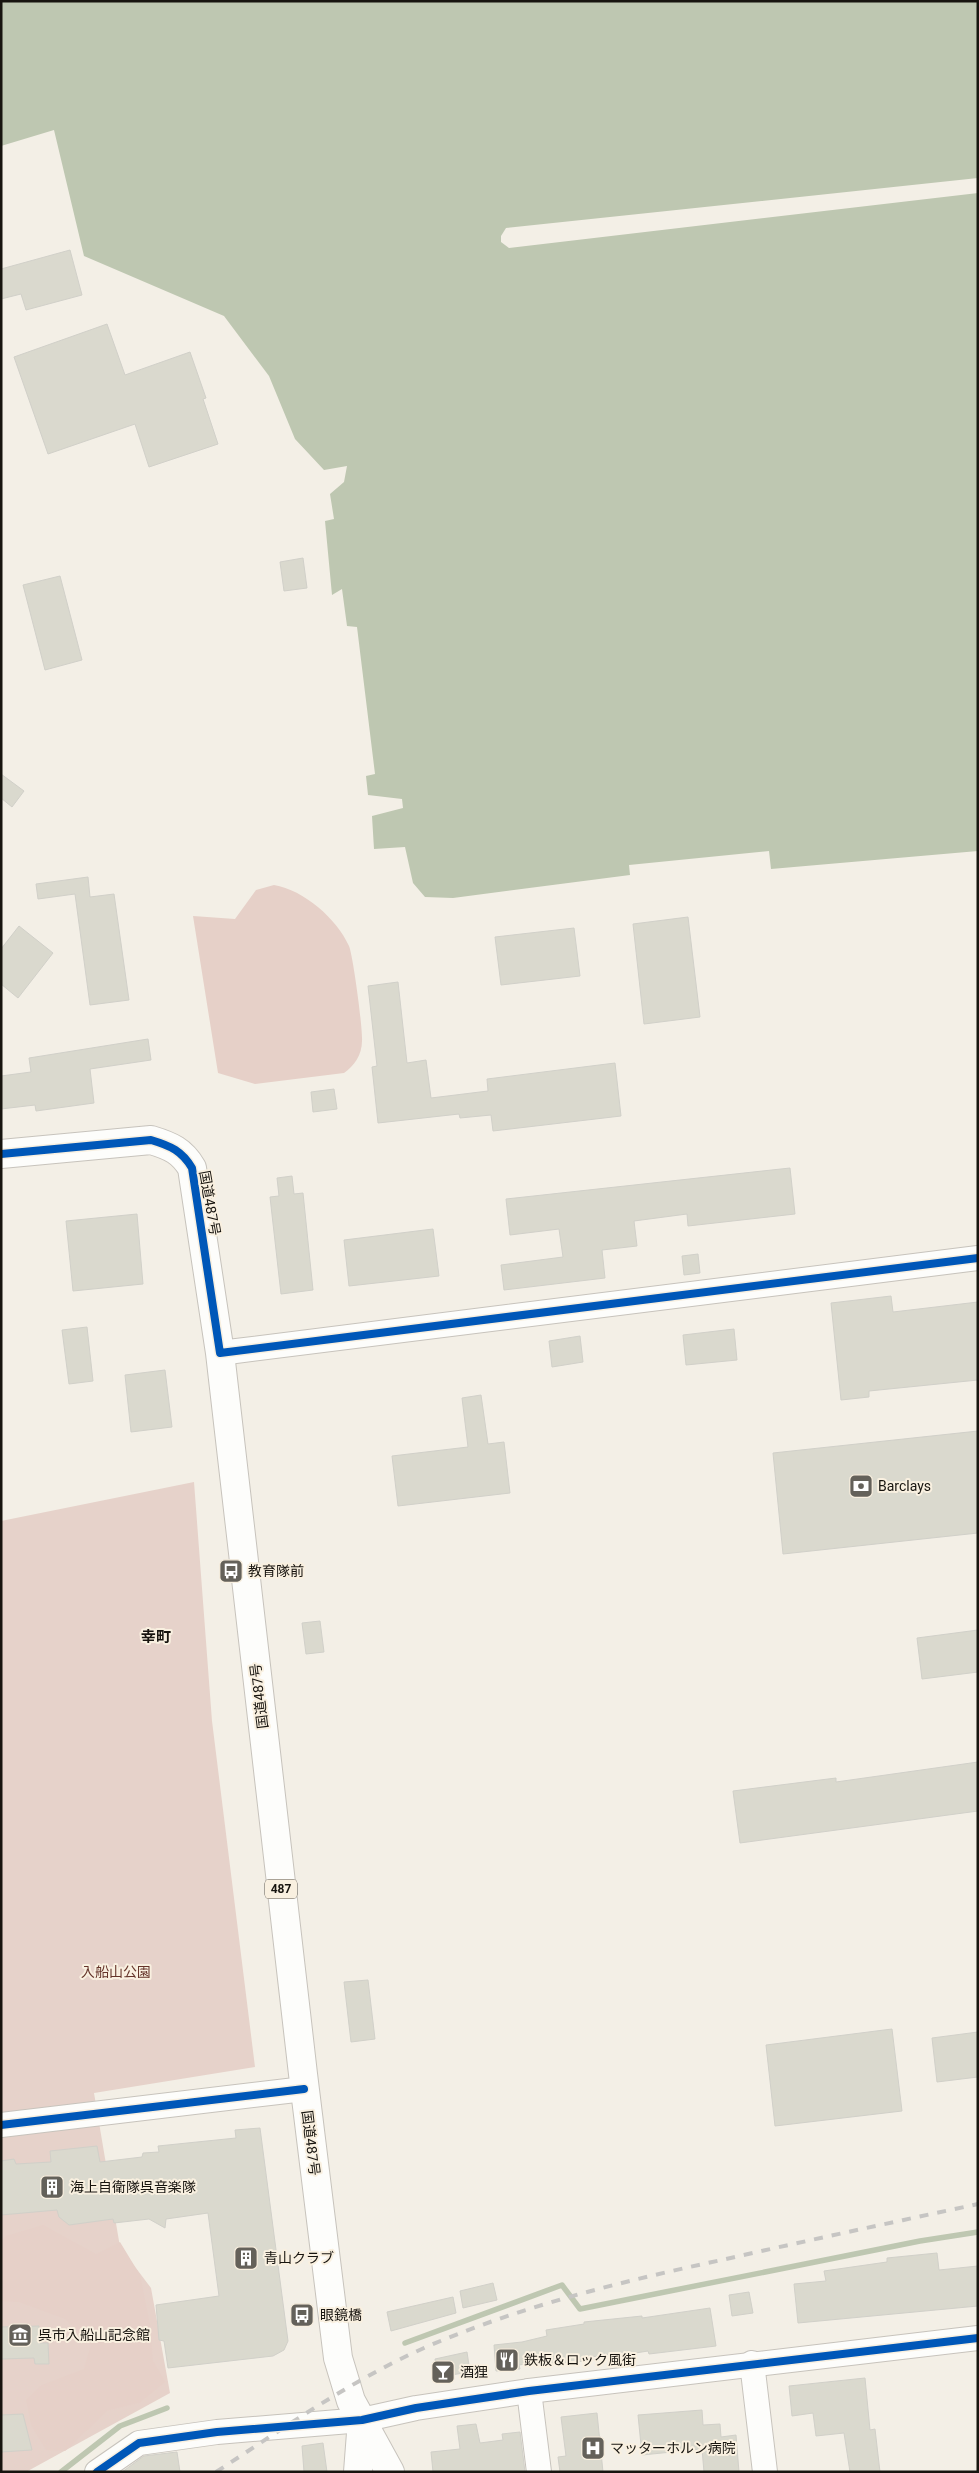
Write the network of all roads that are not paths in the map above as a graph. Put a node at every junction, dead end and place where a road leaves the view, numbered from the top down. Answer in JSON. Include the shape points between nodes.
{"nodes":[{"id":1,"x":1,"y":1154,"type":"edge"},
{"id":2,"x":978,"y":1258,"type":"edge"},
{"id":3,"x":220,"y":1353,"type":"junction"},
{"id":4,"x":304,"y":2088,"type":"junction"},
{"id":5,"x":1,"y":2125,"type":"edge"},
{"id":6,"x":978,"y":2338,"type":"edge"},
{"id":7,"x":752,"y":2363,"type":"junction"},
{"id":8,"x":529,"y":2391,"type":"junction"},
{"id":9,"x":362,"y":2420,"type":"junction"},
{"id":10,"x":97,"y":2472,"type":"edge"},
{"id":11,"x":358,"y":2472,"type":"edge"},
{"id":12,"x":390,"y":2472,"type":"edge"},
{"id":13,"x":539,"y":2472,"type":"edge"},
{"id":14,"x":765,"y":2472,"type":"edge"}],
"edges":[{"from":1,"to":3,"type":"highway","name":"国道487号","number":"487","via":[[151,1140],[172,1146],[184,1156],[192,1168]]},
{"from":2,"to":3,"type":"street"},
{"from":3,"to":4,"type":"highway","name":"国道487号","number":"487"},
{"from":4,"to":5,"type":"street"},
{"from":4,"to":9,"type":"highway","name":"国道487号","number":"487","via":[[338,2358],[351,2401]]},
{"from":6,"to":7,"type":"street"},
{"from":7,"to":8,"type":"street"},
{"from":7,"to":14,"type":"street"},
{"from":8,"to":9,"type":"street","via":[[416,2408]]},
{"from":8,"to":13,"type":"street"},
{"from":9,"to":10,"type":"street","via":[[217,2432],[139,2443]]},
{"from":9,"to":11,"type":"highway"},
{"from":9,"to":12,"type":"highway","name":"国道487号","number":"487"}]}
